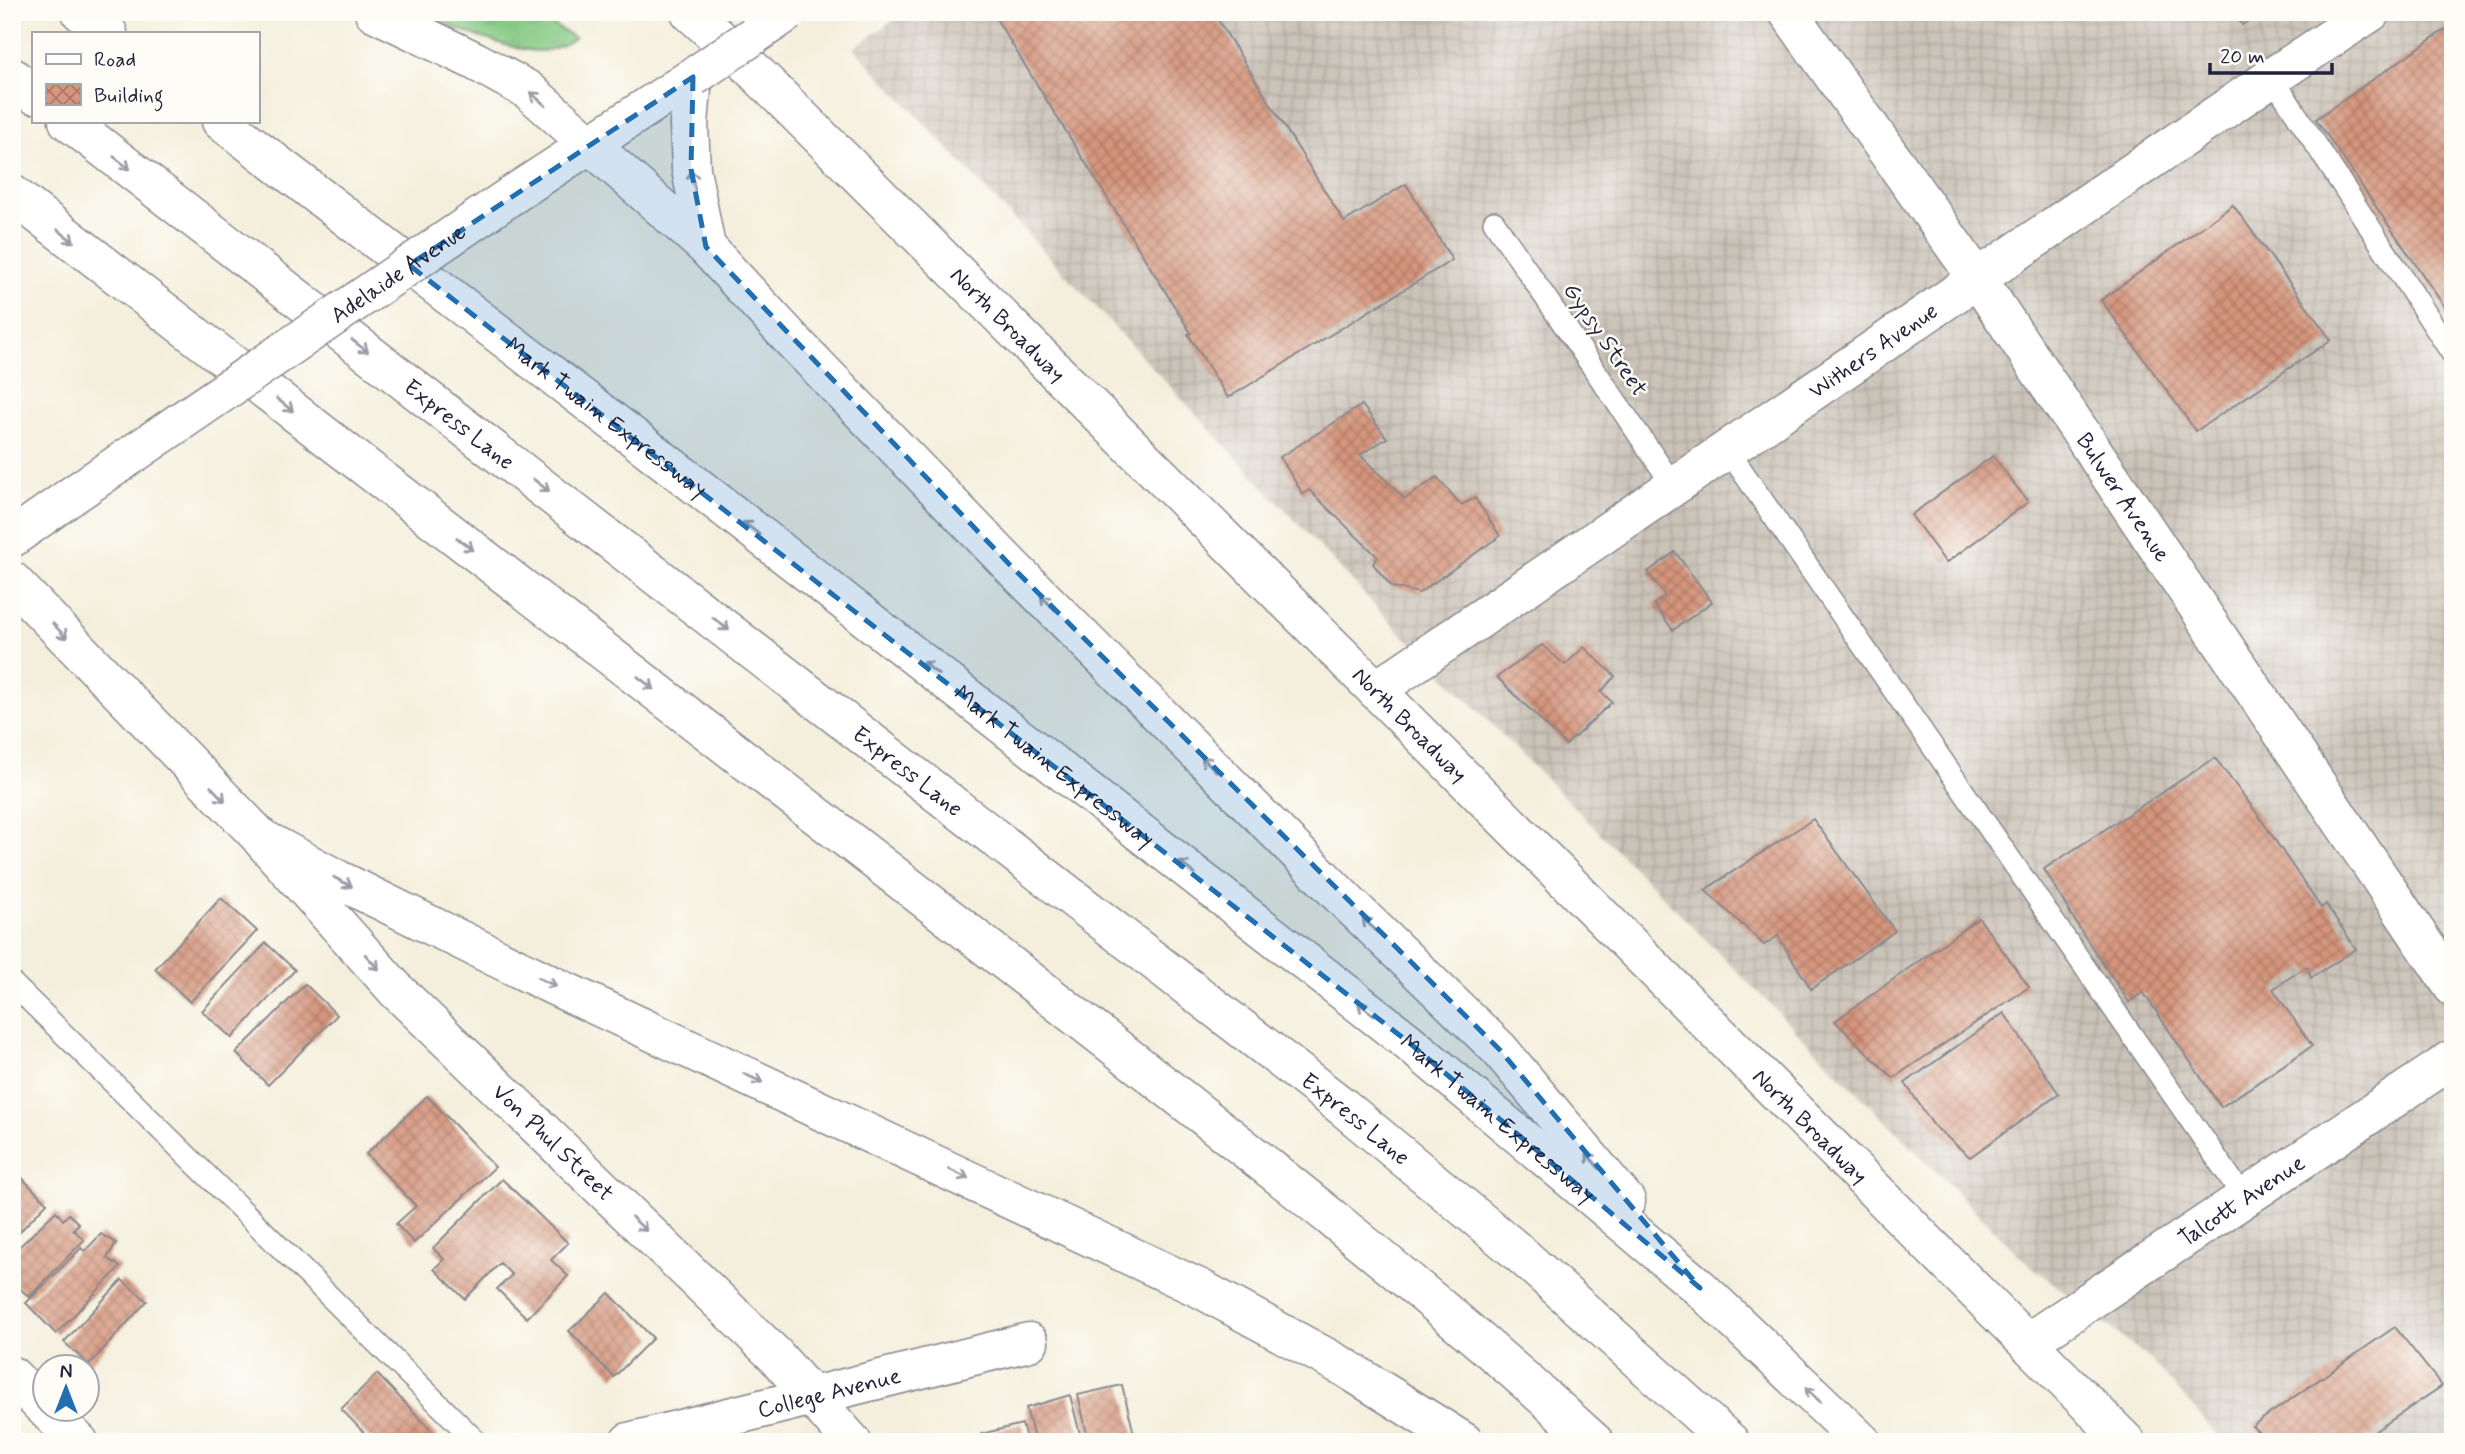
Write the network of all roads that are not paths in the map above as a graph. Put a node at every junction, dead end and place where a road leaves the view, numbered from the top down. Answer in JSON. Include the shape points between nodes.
{"nodes":[{"id":1,"x":81,"y":12,"type":"edge"},
{"id":2,"x":374,"y":12,"type":"edge"},
{"id":3,"x":690,"y":12,"type":"edge"},
{"id":4,"x":788,"y":12,"type":"edge"},
{"id":5,"x":808,"y":12,"type":"edge"},
{"id":6,"x":1788,"y":12,"type":"edge"},
{"id":7,"x":2371,"y":12,"type":"edge"},
{"id":8,"x":107,"y":32,"type":"edge"},
{"id":9,"x":739,"y":56,"type":"junction"},
{"id":10,"x":2272,"y":76,"type":"junction"},
{"id":11,"x":12,"y":77,"type":"edge"},
{"id":12,"x":693,"y":77,"type":"junction"},
{"id":13,"x":32,"y":93,"type":"edge"},
{"id":14,"x":69,"y":122,"type":"edge"},
{"id":15,"x":222,"y":122,"type":"edge"},
{"id":16,"x":589,"y":144,"type":"junction"},
{"id":17,"x":12,"y":194,"type":"edge"},
{"id":18,"x":1494,"y":222,"type":"dead end"},
{"id":19,"x":706,"y":247,"type":"junction"},
{"id":20,"x":1977,"y":278,"type":"junction"},
{"id":21,"x":2453,"y":355,"type":"edge"},
{"id":22,"x":1727,"y":449,"type":"junction"},
{"id":23,"x":1673,"y":485,"type":"junction"},
{"id":24,"x":12,"y":538,"type":"edge"},
{"id":25,"x":12,"y":582,"type":"edge"},
{"id":26,"x":1376,"y":690,"type":"junction"},
{"id":27,"x":261,"y":838,"type":"junction"},
{"id":28,"x":12,"y":984,"type":"edge"},
{"id":29,"x":2453,"y":988,"type":"edge"},
{"id":30,"x":2453,"y":1059,"type":"edge"},
{"id":31,"x":2245,"y":1199,"type":"junction"},
{"id":32,"x":1700,"y":1289,"type":"junction"},
{"id":33,"x":1029,"y":1342,"type":"dead end"},
{"id":34,"x":2028,"y":1342,"type":"junction"},
{"id":35,"x":12,"y":1376,"type":"edge"},
{"id":36,"x":813,"y":1397,"type":"junction"},
{"id":37,"x":79,"y":1442,"type":"edge"},
{"id":38,"x":477,"y":1442,"type":"edge"},
{"id":39,"x":629,"y":1442,"type":"edge"},
{"id":40,"x":852,"y":1442,"type":"edge"},
{"id":41,"x":1464,"y":1442,"type":"edge"},
{"id":42,"x":1594,"y":1442,"type":"edge"},
{"id":43,"x":1730,"y":1442,"type":"edge"},
{"id":44,"x":1862,"y":1442,"type":"edge"},
{"id":45,"x":2126,"y":1442,"type":"edge"}],
"edges":[{"from":1,"to":8,"type":"main road"},
{"from":16,"to":2,"type":"main road","one_way":true,"via":[[528,90]]},
{"from":3,"to":9,"type":"main road","name":"North Broadway"},
{"from":4,"to":12,"type":"main road","name":"Adelaide Avenue","bridge":true},
{"from":5,"to":9,"type":"main road"},
{"from":6,"to":20,"type":"main road","name":"Bulwer Avenue"},
{"from":7,"to":10,"type":"main road","name":"Withers Avenue"},
{"from":9,"to":26,"type":"main road","name":"North Broadway"},
{"from":10,"to":20,"type":"main road","name":"Withers Avenue"},
{"from":10,"to":21,"type":"lane"},
{"from":11,"to":13,"type":"main road"},
{"from":12,"to":16,"type":"main road","name":"Adelaide Avenue"},
{"from":19,"to":12,"type":"main road","one_way":true,"via":[[691,169]]},
{"from":14,"to":43,"type":"main road","name":"Express Lane","one_way":true,"via":[[1343,1107],[1518,1252]]},
{"from":32,"to":15,"type":"main road","name":"Mark Twain Expressway","one_way":true,"via":[[1397,1033]]},
{"from":16,"to":19,"type":"main road"},
{"from":16,"to":24,"type":"main road","name":"Adelaide Avenue","bridge":true},
{"from":17,"to":42,"type":"main road","one_way":true,"via":[[1124,1054],[1350,1233]]},
{"from":18,"to":23,"type":"lane","name":"Gypsy Street"},
{"from":32,"to":19,"type":"main road","one_way":true,"via":[[1499,1049],[1011,566]]},
{"from":20,"to":22,"type":"main road","name":"Withers Avenue"},
{"from":20,"to":29,"type":"main road","name":"Bulwer Avenue"},
{"from":22,"to":23,"type":"main road","name":"Withers Avenue"},
{"from":22,"to":31,"type":"lane"},
{"from":23,"to":26,"type":"main road","name":"Withers Avenue"},
{"from":25,"to":27,"type":"main road","one_way":true},
{"from":26,"to":34,"type":"main road","name":"North Broadway"},
{"from":27,"to":36,"type":"main road","name":"Von Phul Street","one_way":true,"via":[[397,991],[775,1355]]},
{"from":27,"to":41,"type":"main road","one_way":true,"via":[[552,985],[1201,1289],[1344,1367]]},
{"from":28,"to":38,"type":"lane"},
{"from":30,"to":31,"type":"main road","name":"Talcott Avenue"},
{"from":31,"to":34,"type":"main road","name":"Talcott Avenue"},
{"from":44,"to":32,"type":"main road","name":"Mark Twain Expressway","one_way":true},
{"from":33,"to":36,"type":"main road","name":"College Avenue"},
{"from":34,"to":45,"type":"main road","name":"North Broadway"},
{"from":35,"to":37,"type":"main road"},
{"from":36,"to":39,"type":"main road","name":"College Avenue"},
{"from":36,"to":40,"type":"main road","name":"Von Phul Street"}]}
